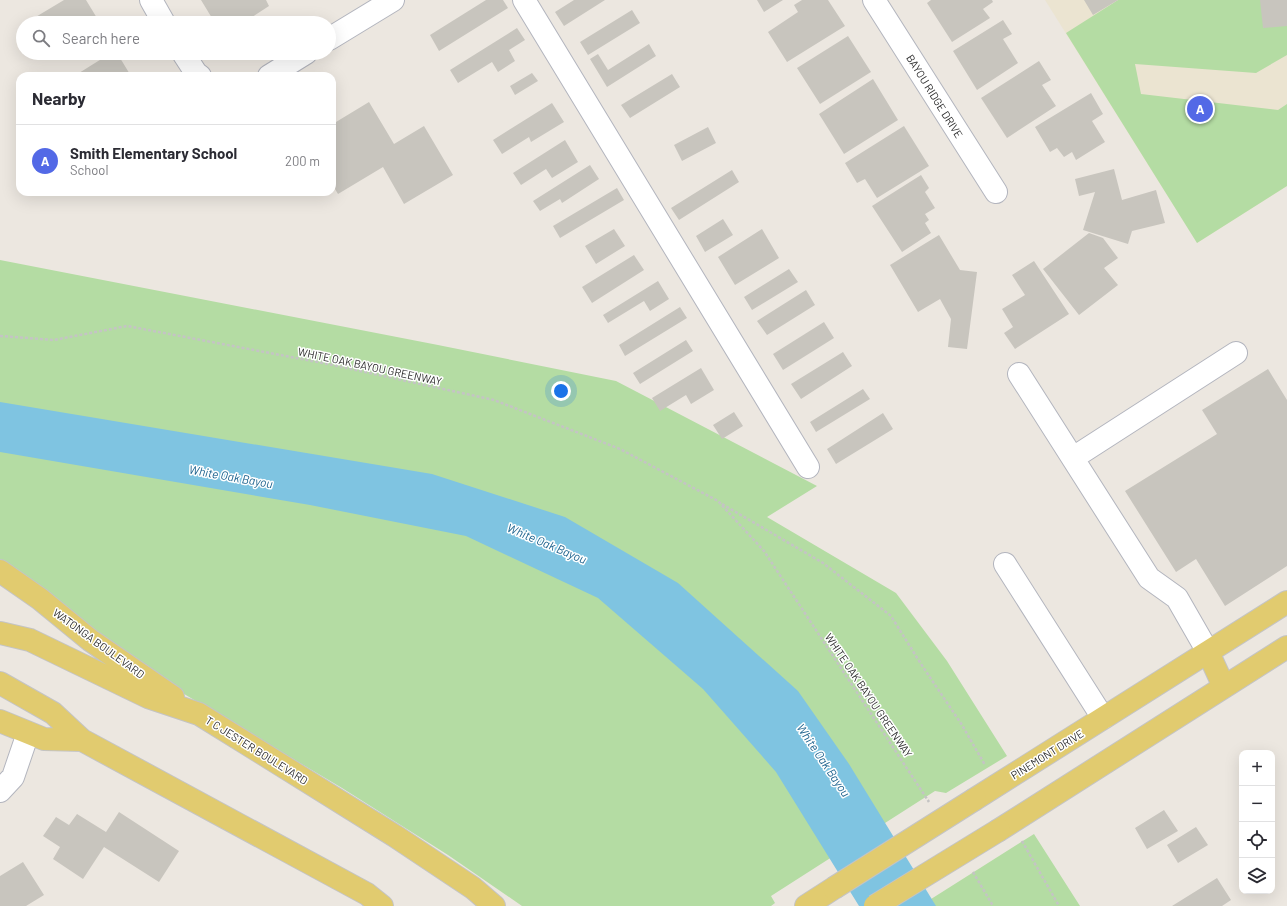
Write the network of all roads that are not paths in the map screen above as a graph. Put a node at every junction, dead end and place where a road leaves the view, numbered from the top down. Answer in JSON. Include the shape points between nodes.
{"nodes":[{"id":1,"x":151,"y":0,"type":"edge"},
{"id":2,"x":393,"y":0,"type":"edge"},
{"id":3,"x":524,"y":0,"type":"edge"},
{"id":4,"x":874,"y":0,"type":"edge"},
{"id":5,"x":160,"y":16,"type":"edge"},
{"id":6,"x":336,"y":35,"type":"edge"},
{"id":7,"x":188,"y":60,"type":"edge"},
{"id":8,"x":295,"y":60,"type":"edge"},
{"id":9,"x":195,"y":72,"type":"edge"},
{"id":10,"x":275,"y":72,"type":"edge"},
{"id":11,"x":996,"y":192,"type":"dead end"},
{"id":12,"x":1236,"y":353,"type":"dead end"},
{"id":13,"x":1020,"y":374,"type":"dead end"},
{"id":14,"x":1073,"y":458,"type":"junction"},
{"id":15,"x":808,"y":467,"type":"dead end"},
{"id":16,"x":1005,"y":564,"type":"dead end"},
{"id":17,"x":0,"y":571,"type":"edge"},
{"id":18,"x":1287,"y":602,"type":"edge"},
{"id":19,"x":0,"y":633,"type":"edge"},
{"id":20,"x":1287,"y":647,"type":"edge"},
{"id":21,"x":1208,"y":652,"type":"junction"},
{"id":22,"x":0,"y":683,"type":"edge"},
{"id":23,"x":1224,"y":687,"type":"junction"},
{"id":24,"x":199,"y":714,"type":"junction"},
{"id":25,"x":1103,"y":718,"type":"junction"},
{"id":26,"x":0,"y":721,"type":"edge"},
{"id":27,"x":28,"y":733,"type":"junction"},
{"id":28,"x":82,"y":740,"type":"junction"},
{"id":29,"x":0,"y":791,"type":"edge"},
{"id":30,"x":382,"y":906,"type":"edge"},
{"id":31,"x":494,"y":906,"type":"edge"},
{"id":32,"x":806,"y":906,"type":"edge"},
{"id":33,"x":875,"y":906,"type":"edge"}],
"edges":[{"from":1,"to":5,"type":"street"},
{"from":2,"to":6,"type":"street"},
{"from":3,"to":15,"type":"street"},
{"from":4,"to":11,"type":"street","name":"BAYOU RIDGE DRIVE"},
{"from":7,"to":9,"type":"street"},
{"from":8,"to":10,"type":"street"},
{"from":12,"to":14,"type":"street"},
{"from":13,"to":14,"type":"street"},
{"from":14,"to":21,"type":"street","via":[[1150,578],[1177,598]]},
{"from":16,"to":25,"type":"street"},
{"from":17,"to":24,"type":"main road","name":"WATONGA BOULEVARD","via":[[40,599],[90,640]]},
{"from":18,"to":21,"type":"main road","name":"PINEMONT DRIVE"},
{"from":19,"to":24,"type":"main road","name":"T C JESTER BOULEVARD","via":[[30,640],[148,697]]},
{"from":20,"to":23,"type":"main road"},
{"from":21,"to":23,"type":"main road"},
{"from":21,"to":25,"type":"main road","name":"PINEMONT DRIVE"},
{"from":22,"to":28,"type":"main road","via":[[53,713]]},
{"from":23,"to":33,"type":"main road","bridge":true},
{"from":24,"to":31,"type":"main road","name":"T C JESTER BOULEVARD","via":[[394,836],[473,888]]},
{"from":25,"to":32,"type":"main road","name":"PINEMONT DRIVE","bridge":true},
{"from":26,"to":27,"type":"main road"},
{"from":27,"to":28,"type":"main road","via":[[44,739]]},
{"from":27,"to":29,"type":"street","via":[[13,776]]},
{"from":28,"to":30,"type":"main road","via":[[367,894]]}]}
